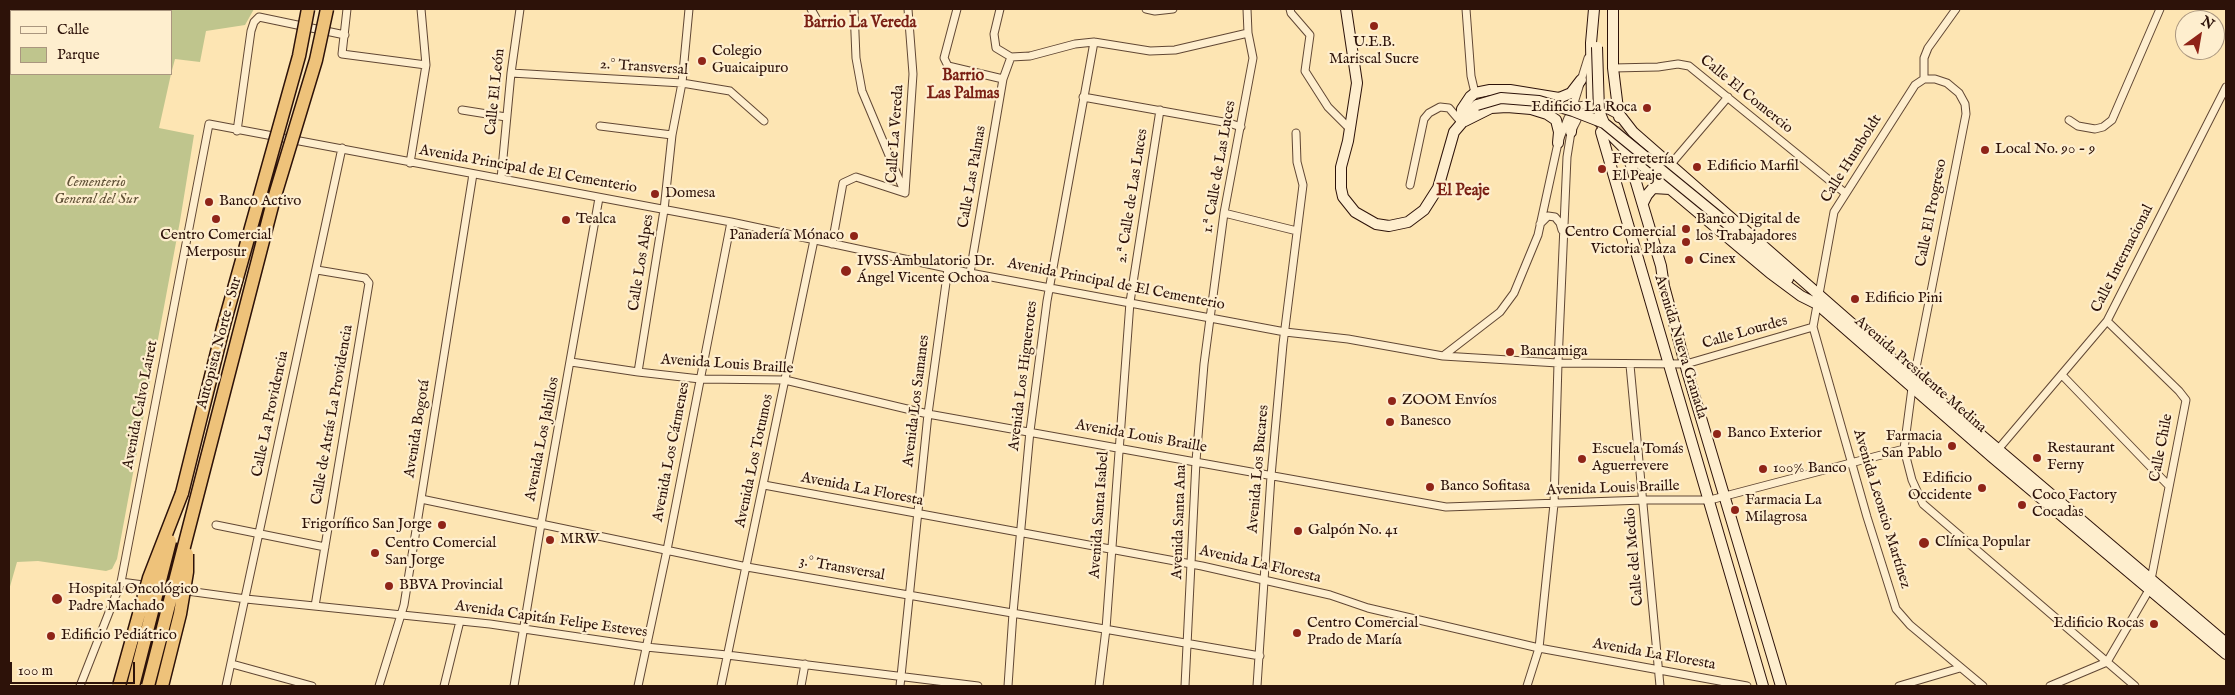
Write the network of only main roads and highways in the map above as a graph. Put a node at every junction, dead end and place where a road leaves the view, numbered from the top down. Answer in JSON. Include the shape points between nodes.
{"nodes":[{"id":1,"x":308,"y":9,"type":"edge"},
{"id":2,"x":327,"y":9,"type":"edge"},
{"id":3,"x":182,"y":493,"type":"junction"},
{"id":4,"x":188,"y":534,"type":"junction"},
{"id":5,"x":119,"y":686,"type":"edge"},
{"id":6,"x":133,"y":686,"type":"edge"},
{"id":7,"x":148,"y":686,"type":"edge"},
{"id":8,"x":162,"y":686,"type":"edge"}],
"edges":[{"from":1,"to":3,"type":"highway","name":"Autopista Norte - Sur","bridge":true,"via":[[299,56],[223,328]]},
{"from":2,"to":4,"type":"highway","name":"Autopista Norte - Sur","bridge":true,"via":[[316,60],[273,202]]},
{"from":3,"to":5,"type":"highway","bridge":true,"via":[[150,578]]},
{"from":3,"to":6,"type":"highway","name":"Autopista Norte - Sur","bridge":true},
{"from":4,"to":7,"type":"highway","name":"Autopista Norte - Sur","bridge":true},
{"from":4,"to":8,"type":"highway","bridge":true,"via":[[187,572],[180,614]]}]}
